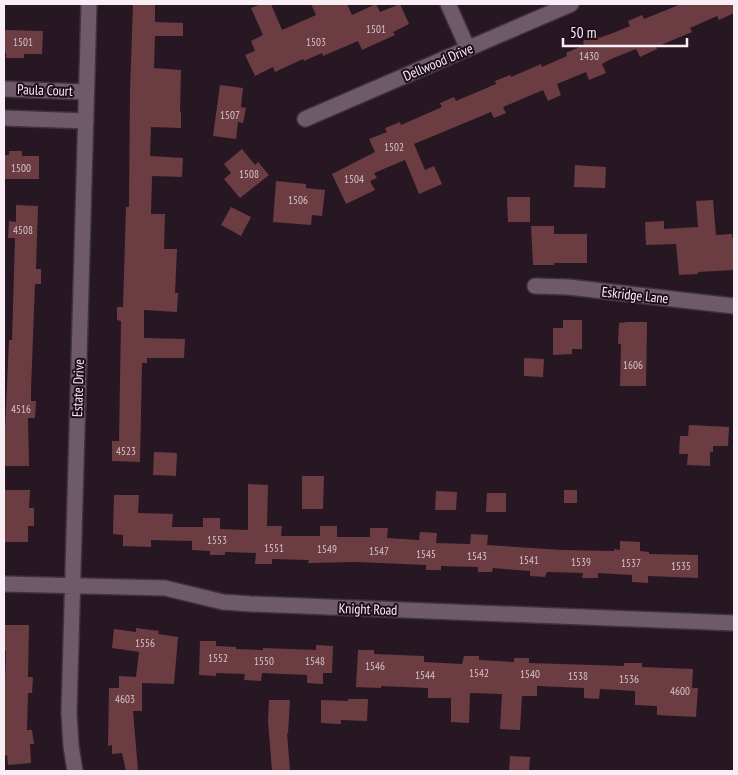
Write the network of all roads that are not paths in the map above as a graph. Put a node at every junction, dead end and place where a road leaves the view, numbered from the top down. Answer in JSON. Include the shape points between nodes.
{"nodes":[{"id":1,"x":89,"y":4,"type":"edge"},
{"id":2,"x":448,"y":4,"type":"edge"},
{"id":3,"x":571,"y":4,"type":"edge"},
{"id":4,"x":468,"y":49,"type":"junction"},
{"id":5,"x":4,"y":89,"type":"edge"},
{"id":6,"x":86,"y":92,"type":"junction"},
{"id":7,"x":4,"y":118,"type":"edge"},
{"id":8,"x":305,"y":119,"type":"dead end"},
{"id":9,"x":86,"y":121,"type":"junction"},
{"id":10,"x":535,"y":286,"type":"dead end"},
{"id":11,"x":734,"y":306,"type":"edge"},
{"id":12,"x":4,"y":584,"type":"edge"},
{"id":13,"x":72,"y":585,"type":"junction"},
{"id":14,"x":734,"y":623,"type":"edge"},
{"id":15,"x":75,"y":771,"type":"edge"}],
"edges":[{"from":1,"to":6,"type":"street","name":"Estate Drive"},
{"from":2,"to":4,"type":"street"},
{"from":3,"to":4,"type":"street","name":"Dellwood Drive"},
{"from":4,"to":8,"type":"street","name":"Dellwood Drive"},
{"from":5,"to":6,"type":"street","name":"Paula Court"},
{"from":6,"to":9,"type":"street","name":"Estate Drive"},
{"from":7,"to":9,"type":"street"},
{"from":9,"to":13,"type":"street","name":"Estate Drive"},
{"from":10,"to":11,"type":"street","name":"Eskridge Lane"},
{"from":12,"to":13,"type":"street","name":"Knight Road"},
{"from":13,"to":14,"type":"street","name":"Knight Road","via":[[165,588],[223,602],[251,604]]},
{"from":13,"to":15,"type":"street","name":"Estate Drive","via":[[69,712]]}]}
